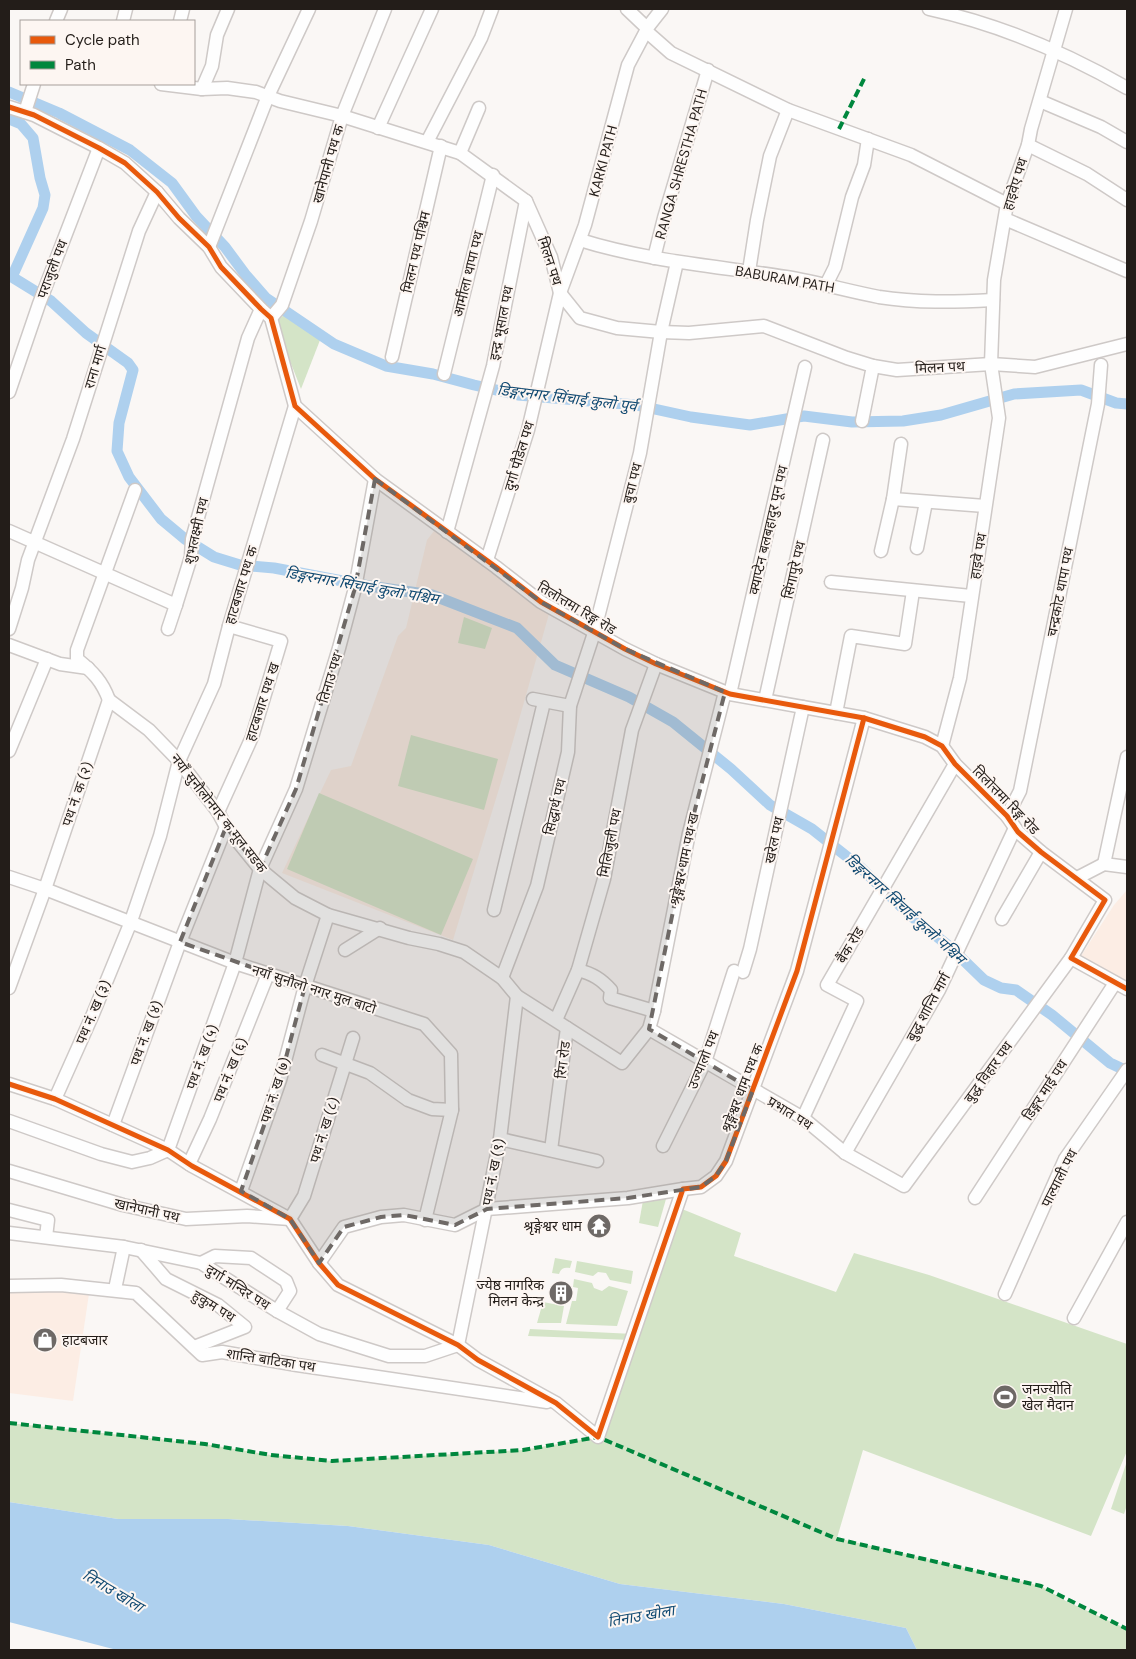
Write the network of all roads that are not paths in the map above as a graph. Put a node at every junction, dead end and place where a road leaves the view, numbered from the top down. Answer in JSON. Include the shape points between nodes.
{"nodes":[{"id":1,"x":228,"y":9,"type":"edge"},
{"id":2,"x":309,"y":9,"type":"edge"},
{"id":3,"x":385,"y":9,"type":"edge"},
{"id":4,"x":432,"y":9,"type":"edge"},
{"id":5,"x":492,"y":9,"type":"edge"},
{"id":6,"x":627,"y":9,"type":"edge"},
{"id":7,"x":662,"y":9,"type":"edge"},
{"id":8,"x":929,"y":9,"type":"edge"},
{"id":9,"x":1066,"y":9,"type":"edge"},
{"id":10,"x":647,"y":30,"type":"junction"},
{"id":11,"x":1053,"y":51,"type":"junction"},
{"id":12,"x":708,"y":70,"type":"junction"},
{"id":13,"x":34,"y":85,"type":"edge"},
{"id":14,"x":172,"y":85,"type":"edge"},
{"id":15,"x":1127,"y":88,"type":"edge"},
{"id":16,"x":202,"y":89,"type":"junction"},
{"id":17,"x":268,"y":96,"type":"junction"},
{"id":18,"x":1040,"y":101,"type":"junction"},
{"id":19,"x":9,"y":107,"type":"edge"},
{"id":20,"x":479,"y":108,"type":"dead end"},
{"id":21,"x":788,"y":110,"type":"junction"},
{"id":22,"x":25,"y":111,"type":"junction"},
{"id":23,"x":342,"y":116,"type":"junction"},
{"id":24,"x":378,"y":128,"type":"junction"},
{"id":25,"x":868,"y":139,"type":"junction"},
{"id":26,"x":427,"y":142,"type":"junction"},
{"id":27,"x":1127,"y":142,"type":"edge"},
{"id":28,"x":1028,"y":145,"type":"junction"},
{"id":29,"x":441,"y":146,"type":"junction"},
{"id":30,"x":99,"y":148,"type":"junction"},
{"id":31,"x":460,"y":153,"type":"junction"},
{"id":32,"x":493,"y":175,"type":"junction"},
{"id":33,"x":157,"y":192,"type":"junction"},
{"id":34,"x":526,"y":200,"type":"junction"},
{"id":35,"x":1127,"y":200,"type":"edge"},
{"id":36,"x":1007,"y":204,"type":"junction"},
{"id":37,"x":1005,"y":219,"type":"junction"},
{"id":38,"x":580,"y":240,"type":"junction"},
{"id":39,"x":210,"y":247,"type":"junction"},
{"id":40,"x":654,"y":258,"type":"junction"},
{"id":41,"x":677,"y":262,"type":"junction"},
{"id":42,"x":748,"y":271,"type":"junction"},
{"id":43,"x":1127,"y":271,"type":"edge"},
{"id":44,"x":826,"y":285,"type":"junction"},
{"id":45,"x":560,"y":293,"type":"junction"},
{"id":46,"x":993,"y":300,"type":"junction"},
{"id":47,"x":261,"y":309,"type":"junction"},
{"id":48,"x":271,"y":318,"type":"junction"},
{"id":49,"x":661,"y":332,"type":"junction"},
{"id":50,"x":1127,"y":344,"type":"edge"},
{"id":51,"x":392,"y":357,"type":"dead end"},
{"id":52,"x":991,"y":364,"type":"junction"},
{"id":53,"x":1101,"y":365,"type":"dead end"},
{"id":54,"x":873,"y":366,"type":"junction"},
{"id":55,"x":805,"y":367,"type":"dead end"},
{"id":56,"x":444,"y":374,"type":"dead end"},
{"id":57,"x":9,"y":392,"type":"edge"},
{"id":58,"x":295,"y":406,"type":"junction"},
{"id":59,"x":862,"y":422,"type":"dead end"},
{"id":60,"x":823,"y":440,"type":"dead end"},
{"id":61,"x":901,"y":444,"type":"dead end"},
{"id":62,"x":375,"y":479,"type":"junction"},
{"id":63,"x":135,"y":490,"type":"dead end"},
{"id":64,"x":892,"y":499,"type":"junction"},
{"id":65,"x":926,"y":502,"type":"junction"},
{"id":66,"x":985,"y":506,"type":"junction"},
{"id":67,"x":9,"y":531,"type":"edge"},
{"id":68,"x":448,"y":532,"type":"junction"},
{"id":69,"x":34,"y":542,"type":"junction"},
{"id":70,"x":917,"y":548,"type":"dead end"},
{"id":71,"x":881,"y":551,"type":"dead end"},
{"id":72,"x":487,"y":560,"type":"junction"},
{"id":73,"x":104,"y":574,"type":"junction"},
{"id":74,"x":831,"y":582,"type":"dead end"},
{"id":75,"x":913,"y":591,"type":"junction"},
{"id":76,"x":971,"y":596,"type":"junction"},
{"id":77,"x":176,"y":606,"type":"junction"},
{"id":78,"x":229,"y":626,"type":"junction"},
{"id":79,"x":9,"y":629,"type":"edge"},
{"id":80,"x":168,"y":629,"type":"dead end"},
{"id":81,"x":594,"y":633,"type":"junction"},
{"id":82,"x":9,"y":645,"type":"edge"},
{"id":83,"x":46,"y":659,"type":"junction"},
{"id":84,"x":656,"y":664,"type":"junction"},
{"id":85,"x":88,"y":668,"type":"junction"},
{"id":86,"x":728,"y":693,"type":"junction"},
{"id":87,"x":109,"y":700,"type":"junction"},
{"id":88,"x":765,"y":700,"type":"junction"},
{"id":89,"x":571,"y":702,"type":"junction"},
{"id":90,"x":803,"y":707,"type":"junction"},
{"id":91,"x":836,"y":713,"type":"junction"},
{"id":92,"x":864,"y":718,"type":"junction"},
{"id":93,"x":942,"y":746,"type":"junction"},
{"id":94,"x":9,"y":751,"type":"edge"},
{"id":95,"x":1127,"y":756,"type":"edge"},
{"id":96,"x":180,"y":761,"type":"junction"},
{"id":97,"x":955,"y":764,"type":"junction"},
{"id":98,"x":218,"y":812,"type":"junction"},
{"id":99,"x":1007,"y":816,"type":"junction"},
{"id":100,"x":226,"y":827,"type":"junction"},
{"id":101,"x":1015,"y":828,"type":"junction"},
{"id":102,"x":1042,"y":852,"type":"junction"},
{"id":103,"x":1104,"y":864,"type":"junction"},
{"id":104,"x":1127,"y":867,"type":"edge"},
{"id":105,"x":260,"y":869,"type":"junction"},
{"id":106,"x":9,"y":877,"type":"edge"},
{"id":107,"x":1076,"y":878,"type":"junction"},
{"id":108,"x":45,"y":889,"type":"junction"},
{"id":109,"x":494,"y":910,"type":"dead end"},
{"id":110,"x":328,"y":915,"type":"junction"},
{"id":111,"x":1002,"y":918,"type":"dead end"},
{"id":112,"x":130,"y":924,"type":"junction"},
{"id":113,"x":380,"y":928,"type":"junction"},
{"id":114,"x":180,"y":942,"type":"junction"},
{"id":115,"x":345,"y":950,"type":"dead end"},
{"id":116,"x":1072,"y":958,"type":"junction"},
{"id":117,"x":235,"y":963,"type":"junction"},
{"id":118,"x":578,"y":970,"type":"junction"},
{"id":119,"x":739,"y":971,"type":"joint"},
{"id":120,"x":268,"y":974,"type":"junction"},
{"id":121,"x":502,"y":978,"type":"junction"},
{"id":122,"x":1115,"y":983,"type":"junction"},
{"id":123,"x":305,"y":986,"type":"junction"},
{"id":124,"x":9,"y":988,"type":"edge"},
{"id":125,"x":1127,"y":989,"type":"edge"},
{"id":126,"x":517,"y":996,"type":"junction"},
{"id":127,"x":654,"y":1011,"type":"junction"},
{"id":128,"x":556,"y":1020,"type":"junction"},
{"id":129,"x":567,"y":1028,"type":"junction"},
{"id":130,"x":649,"y":1028,"type":"junction"},
{"id":131,"x":352,"y":1038,"type":"dead end"},
{"id":132,"x":322,"y":1055,"type":"dead end"},
{"id":133,"x":345,"y":1062,"type":"junction"},
{"id":134,"x":706,"y":1062,"type":"junction"},
{"id":135,"x":1124,"y":1074,"type":"edge"},
{"id":136,"x":9,"y":1084,"type":"edge"},
{"id":137,"x":753,"y":1090,"type":"junction"},
{"id":138,"x":55,"y":1099,"type":"junction"},
{"id":139,"x":452,"y":1110,"type":"junction"},
{"id":140,"x":803,"y":1118,"type":"junction"},
{"id":141,"x":9,"y":1121,"type":"edge"},
{"id":142,"x":113,"y":1125,"type":"junction"},
{"id":143,"x":500,"y":1138,"type":"junction"},
{"id":144,"x":663,"y":1146,"type":"dead end"},
{"id":145,"x":168,"y":1150,"type":"junction"},
{"id":146,"x":551,"y":1150,"type":"junction"},
{"id":147,"x":845,"y":1153,"type":"junction"},
{"id":148,"x":597,"y":1161,"type":"dead end"},
{"id":149,"x":189,"y":1164,"type":"junction"},
{"id":150,"x":9,"y":1171,"type":"edge"},
{"id":151,"x":904,"y":1186,"type":"joint"},
{"id":152,"x":682,"y":1189,"type":"junction"},
{"id":153,"x":241,"y":1191,"type":"junction"},
{"id":154,"x":975,"y":1198,"type":"dead end"},
{"id":155,"x":486,"y":1209,"type":"junction"},
{"id":156,"x":9,"y":1210,"type":"edge"},
{"id":157,"x":290,"y":1219,"type":"junction"},
{"id":158,"x":426,"y":1220,"type":"junction"},
{"id":159,"x":1127,"y":1222,"type":"edge"},
{"id":160,"x":9,"y":1232,"type":"edge"},
{"id":161,"x":46,"y":1237,"type":"junction"},
{"id":162,"x":124,"y":1247,"type":"junction"},
{"id":163,"x":141,"y":1250,"type":"junction"},
{"id":164,"x":319,"y":1263,"type":"junction"},
{"id":165,"x":201,"y":1264,"type":"junction"},
{"id":166,"x":9,"y":1286,"type":"edge"},
{"id":167,"x":115,"y":1289,"type":"junction"},
{"id":168,"x":1004,"y":1294,"type":"dead end"},
{"id":169,"x":277,"y":1311,"type":"junction"},
{"id":170,"x":1074,"y":1318,"type":"dead end"},
{"id":171,"x":458,"y":1345,"type":"junction"},
{"id":172,"x":194,"y":1347,"type":"junction"},
{"id":173,"x":556,"y":1403,"type":"junction"}],
"edges":[{"from":1,"to":16,"type":"street"},
{"from":2,"to":17,"type":"street"},
{"from":3,"to":23,"type":"street","name":"खानेपानी पथ क"},
{"from":4,"to":24,"type":"street"},
{"from":5,"to":26,"type":"street","via":[[481,38]]},
{"from":6,"to":10,"type":"street"},
{"from":7,"to":10,"type":"street","name":"KARKI PATH"},
{"from":8,"to":11,"type":"street","via":[[978,22]]},
{"from":9,"to":11,"type":"street","name":"हाइवेए पथ"},
{"from":10,"to":12,"type":"street","via":[[672,54]]},
{"from":10,"to":38,"type":"street","name":"KARKI PATH","via":[[628,65]]},
{"from":11,"to":15,"type":"street"},
{"from":11,"to":18,"type":"street","name":"हाइवेए पथ"},
{"from":12,"to":21,"type":"street"},
{"from":12,"to":40,"type":"street","name":"RANGA SHRESTHA PATH"},
{"from":13,"to":22,"type":"street"},
{"from":14,"to":16,"type":"street","name":"मिलन पथ"},
{"from":16,"to":17,"type":"street","name":"मिलन पथ","via":[[227,88]]},
{"from":17,"to":23,"type":"street","name":"मिलन पथ"},
{"from":17,"to":39,"type":"street"},
{"from":18,"to":27,"type":"street"},
{"from":18,"to":28,"type":"street","name":"हाइवेए पथ"},
{"from":19,"to":22,"type":"street"},
{"from":20,"to":31,"type":"street"},
{"from":21,"to":25,"type":"street"},
{"from":21,"to":42,"type":"street","via":[[770,156]]},
{"from":22,"to":30,"type":"street"},
{"from":23,"to":24,"type":"street","name":"मिलन पथ"},
{"from":23,"to":48,"type":"street","name":"खानेपानी पथ क","via":[[282,305]]},
{"from":24,"to":26,"type":"street","name":"मिलन पथ"},
{"from":25,"to":36,"type":"street","via":[[911,154]]},
{"from":25,"to":44,"type":"street","via":[[836,267]]},
{"from":26,"to":29,"type":"street","name":"मिलन पथ"},
{"from":28,"to":35,"type":"street","via":[[1087,174]]},
{"from":28,"to":36,"type":"street","name":"हाइवेए पथ"},
{"from":29,"to":31,"type":"street","name":"मिलन पथ"},
{"from":29,"to":51,"type":"street","name":"मिलन पथ पश्चिम"},
{"from":30,"to":33,"type":"street","via":[[125,163]]},
{"from":30,"to":57,"type":"street","name":"पराजुली पथ"},
{"from":31,"to":32,"type":"street","name":"मिलन पथ"},
{"from":32,"to":34,"type":"street","name":"मिलन पथ"},
{"from":32,"to":56,"type":"street","name":"आर्मीला थापा पथ"},
{"from":33,"to":39,"type":"street"},
{"from":33,"to":69,"type":"street","name":"राना मार्ग","via":[[139,232],[73,439]]},
{"from":34,"to":45,"type":"street","name":"मिलन पथ","via":[[552,257]]},
{"from":34,"to":68,"type":"street","name":"इन्द्र भूसाल पथ","via":[[487,388]]},
{"from":36,"to":37,"type":"street","name":"हाइवेए पथ"},
{"from":37,"to":43,"type":"street"},
{"from":37,"to":46,"type":"street","name":"हाइवेए पथ"},
{"from":38,"to":40,"type":"street","name":"BABURAM PATH"},
{"from":38,"to":45,"type":"street","name":"KARKI PATH"},
{"from":39,"to":47,"type":"street","via":[[222,267]]},
{"from":40,"to":41,"type":"street","name":"BABURAM PATH"},
{"from":41,"to":42,"type":"street","name":"BABURAM PATH"},
{"from":41,"to":49,"type":"street","name":"बुचा पथ"},
{"from":42,"to":44,"type":"street","name":"BABURAM PATH"},
{"from":44,"to":46,"type":"street","name":"BABURAM PATH","via":[[905,300]]},
{"from":45,"to":49,"type":"street","name":"मिलन पथ","via":[[580,318],[617,328]]},
{"from":45,"to":72,"type":"street","name":"दुर्गा पौडेल पथ","via":[[530,420]]},
{"from":46,"to":52,"type":"street","name":"हाइवेए पथ"},
{"from":47,"to":48,"type":"street"},
{"from":47,"to":77,"type":"street","name":"शुभलक्ष्मी पथ","via":[[248,338],[192,543],[192,557]]},
{"from":48,"to":58,"type":"street"},
{"from":49,"to":54,"type":"street","name":"मिलन पथ","via":[[764,326]]},
{"from":49,"to":81,"type":"street","name":"बुचा पथ","via":[[640,453]]},
{"from":50,"to":52,"type":"street","name":"मिलन पथ","via":[[1035,367]]},
{"from":52,"to":54,"type":"street","name":"मिलन पथ","via":[[897,370]]},
{"from":52,"to":66,"type":"street","name":"हाइवे पथ","via":[[999,418]]},
{"from":53,"to":99,"type":"street","name":"चन्द्रकोट थापा पथ","via":[[1099,396],[1020,791]]},
{"from":54,"to":59,"type":"street"},
{"from":55,"to":86,"type":"street","name":"क्याप्टेन बलबहादुर पून पथ"},
{"from":58,"to":62,"type":"street","name":"तिलोत्तमा रिङ्ग रोड"},
{"from":58,"to":78,"type":"street","name":"हाटबजार पथ क"},
{"from":60,"to":88,"type":"street","name":"सिंगापुरे पथ"},
{"from":61,"to":64,"type":"street"},
{"from":62,"to":68,"type":"street","name":"तिलोत्तमा रिङ्ग रोड"},
{"from":62,"to":105,"type":"street","name":"तिनाउ पथ","via":[[356,584],[340,648],[296,789]]},
{"from":63,"to":73,"type":"street"},
{"from":64,"to":65,"type":"street"},
{"from":64,"to":71,"type":"street"},
{"from":65,"to":66,"type":"street"},
{"from":65,"to":70,"type":"street"},
{"from":66,"to":76,"type":"street","name":"हाइवे पथ"},
{"from":67,"to":69,"type":"street"},
{"from":68,"to":72,"type":"street","name":"तिलोत्तमा रिङ्ग रोड"},
{"from":69,"to":73,"type":"street"},
{"from":69,"to":79,"type":"street","name":"राना मार्ग"},
{"from":72,"to":81,"type":"street","name":"तिलोत्तमा रिङ्ग रोड","via":[[541,602]]},
{"from":73,"to":77,"type":"street"},
{"from":73,"to":85,"type":"street","via":[[77,650],[78,659]]},
{"from":74,"to":75,"type":"street"},
{"from":75,"to":76,"type":"street"},
{"from":75,"to":91,"type":"street","via":[[905,644],[851,636]]},
{"from":76,"to":93,"type":"street","name":"हाइवे पथ","via":[[960,678]]},
{"from":77,"to":80,"type":"street","name":"शुभलक्ष्मी पथ"},
{"from":78,"to":96,"type":"street","name":"हाटबजार पथ क","via":[[214,684]]},
{"from":78,"to":98,"type":"street","name":"हाटबजार पथ ख","via":[[281,641],[252,737]]},
{"from":81,"to":84,"type":"street","name":"तिलोत्तमा रिङ्ग रोड"},
{"from":81,"to":89,"type":"street","name":"सिद्धार्थ पथ"},
{"from":82,"to":83,"type":"street"},
{"from":83,"to":85,"type":"street"},
{"from":83,"to":94,"type":"street"},
{"from":84,"to":86,"type":"street","name":"तिलोत्तमा रिङ्ग रोड"},
{"from":84,"to":118,"type":"street","name":"मिलिजुली पथ","via":[[632,730],[604,879]]},
{"from":85,"to":87,"type":"street","via":[[105,688]]},
{"from":86,"to":88,"type":"street","name":"तिलोत्तमा रिङ्ग रोड"},
{"from":86,"to":127,"type":"street","name":"श्रृङ्गेश्वर धाम पथ ख","via":[[688,833]]},
{"from":87,"to":96,"type":"street","name":"नयाँ सुनौलोनगर क मूल सडक","via":[[149,730]]},
{"from":87,"to":108,"type":"street","name":"पथ नं. क (२)"},
{"from":88,"to":90,"type":"street","name":"तिलोत्तमा रिङ्ग रोड"},
{"from":89,"to":109,"type":"street","via":[[539,700]]},
{"from":89,"to":121,"type":"street","name":"सिद्धार्थ पथ","via":[[568,752],[537,886]]},
{"from":90,"to":91,"type":"street","name":"तिलोत्तमा रिङ्ग रोड"},
{"from":90,"to":119,"type":"street","name":"खरेल पथ","via":[[750,949]]},
{"from":91,"to":92,"type":"street","name":"तिलोत्तमा रिङ्ग रोड"},
{"from":92,"to":93,"type":"street","name":"तिलोत्तमा रिङ्ग रोड","via":[[925,737]]},
{"from":92,"to":137,"type":"street","name":"श्रृङ्गेश्वर धाम पथ क","via":[[797,971]]},
{"from":93,"to":97,"type":"street","name":"तिलोत्तमा रिङ्ग रोड"},
{"from":95,"to":103,"type":"street"},
{"from":96,"to":98,"type":"street","name":"नयाँ सुनौलोनगर क मूल सडक"},
{"from":96,"to":112,"type":"street","name":"हाटबजार पथ क","via":[[160,836]]},
{"from":97,"to":99,"type":"street","name":"तिलोत्तमा रिङ्ग रोड"},
{"from":97,"to":140,"type":"street","name":"बैंक रोड","via":[[827,985],[857,1001]]},
{"from":98,"to":100,"type":"street","name":"नयाँ सुनौलोनगर क मूल सडक"},
{"from":99,"to":101,"type":"street","name":"तिलोत्तमा रिङ्ग रोड"},
{"from":100,"to":105,"type":"street","name":"नयाँ सुनौलोनगर क मूल सडक"},
{"from":100,"to":114,"type":"street","name":"पथ नं. ख (४)"},
{"from":101,"to":102,"type":"street","name":"तिलोत्तमा रिङ्ग रोड"},
{"from":101,"to":147,"type":"street","name":"बुद्ध शान्ति मार्ग","via":[[939,990]]},
{"from":102,"to":107,"type":"street","name":"तिलोत्तमा रिङ्ग रोड"},
{"from":102,"to":111,"type":"street"},
{"from":103,"to":104,"type":"street"},
{"from":103,"to":107,"type":"street"},
{"from":105,"to":110,"type":"street","name":"नयाँ सुनौलोनगर क मूल सडक","via":[[295,898]]},
{"from":105,"to":117,"type":"street","name":"तिनाउ पथ"},
{"from":106,"to":108,"type":"street","name":"नयाँ सुनौलो नगर मुल बाटो"},
{"from":107,"to":116,"type":"street","name":"तिलोत्तमा रिङ्ग रोड","via":[[1105,900]]},
{"from":108,"to":112,"type":"street","name":"नयाँ सुनौलो नगर मुल बाटो"},
{"from":108,"to":124,"type":"street","name":"पथ नं. क (२)"},
{"from":110,"to":113,"type":"street","name":"नयाँ सुनौलोनगर क मूल सडक"},
{"from":110,"to":123,"type":"street","name":"पथ नं. ख (७)"},
{"from":112,"to":114,"type":"street","name":"नयाँ सुनौलो नगर मुल बाटो"},
{"from":112,"to":138,"type":"street","name":"पथ नं. ख (३)"},
{"from":113,"to":115,"type":"street"},
{"from":113,"to":121,"type":"street","name":"नयाँ सुनौलोनगर क मूल सडक","via":[[464,952]]},
{"from":114,"to":117,"type":"street","name":"नयाँ सुनौलो नगर मुल बाटो"},
{"from":114,"to":142,"type":"street","name":"पथ नं. ख (४)"},
{"from":116,"to":122,"type":"street"},
{"from":116,"to":151,"type":"street","name":"बुद्ध विहार पथ"},
{"from":117,"to":120,"type":"street","name":"नयाँ सुनौलो नगर मुल बाटो"},
{"from":117,"to":145,"type":"street","name":"पथ नं. ख (५)"},
{"from":118,"to":127,"type":"street","via":[[600,978],[611,990],[610,998]]},
{"from":118,"to":128,"type":"street","name":"मिलिजुली पथ"},
{"from":119,"to":134,"type":"street","name":"उज्यालो पथ"},
{"from":120,"to":123,"type":"street","name":"नयाँ सुनौलो नगर मुल बाटो"},
{"from":120,"to":149,"type":"street","name":"पथ नं. ख (६)","via":[[214,1112]]},
{"from":121,"to":126,"type":"street","name":"नयाँ सुनौलोनगर क मूल सडक"},
{"from":122,"to":125,"type":"street"},
{"from":122,"to":154,"type":"street","name":"डिङ्गर माई पथ"},
{"from":123,"to":139,"type":"street","name":"नयाँ सुनौलो नगर मुल बाटो","via":[[424,1024],[451,1054]]},
{"from":123,"to":153,"type":"street","name":"पथ नं. ख (७)","via":[[280,1080]]},
{"from":126,"to":128,"type":"street","name":"रिंग रोड"},
{"from":126,"to":143,"type":"street","name":"पथ नं. ख (९)"},
{"from":127,"to":130,"type":"street","name":"श्रृङ्गेश्वर धाम पथ ख"},
{"from":128,"to":129,"type":"street","name":"रिंग रोड"},
{"from":129,"to":130,"type":"street","via":[[622,1063]]},
{"from":129,"to":146,"type":"street","name":"रिंग रोड"},
{"from":130,"to":134,"type":"street","name":"प्रभात पथ"},
{"from":131,"to":133,"type":"street","name":"पथ नं. ख (८)"},
{"from":132,"to":133,"type":"street"},
{"from":133,"to":139,"type":"street","via":[[370,1073],[408,1100],[432,1109]]},
{"from":133,"to":157,"type":"street","name":"पथ नं. ख (८)","via":[[304,1196]]},
{"from":134,"to":137,"type":"street","name":"प्रभात पथ"},
{"from":134,"to":144,"type":"street","name":"उज्यालो पथ"},
{"from":135,"to":168,"type":"street","name":"पाल्पाली पथ","via":[[1066,1159]]},
{"from":136,"to":138,"type":"street"},
{"from":137,"to":140,"type":"street","name":"प्रभात पथ"},
{"from":137,"to":152,"type":"street","name":"श्रृङ्गेश्वर धाम पथ क","via":[[726,1161],[716,1176],[701,1188]]},
{"from":138,"to":142,"type":"street"},
{"from":139,"to":158,"type":"street","name":"नयाँ सुनौलो नगर मुल बाटो"},
{"from":140,"to":147,"type":"street","name":"प्रभात पथ"},
{"from":141,"to":145,"type":"street","via":[[132,1162]]},
{"from":142,"to":145,"type":"street"},
{"from":143,"to":146,"type":"street"},
{"from":143,"to":155,"type":"street","name":"पथ नं. ख (९)"},
{"from":145,"to":149,"type":"street"},
{"from":146,"to":148,"type":"street"},
{"from":147,"to":151,"type":"street","name":"प्रभात पथ"},
{"from":149,"to":153,"type":"street"},
{"from":150,"to":157,"type":"street","name":"खानेपानी पथ","via":[[124,1206],[186,1219],[247,1216]]},
{"from":152,"to":155,"type":"street","name":"श्रृङ्गेश्वर धाम पथ क","via":[[628,1198]]},
{"from":152,"to":173,"type":"street","via":[[598,1437]]},
{"from":153,"to":157,"type":"street"},
{"from":155,"to":158,"type":"street","via":[[455,1226]]},
{"from":155,"to":171,"type":"street","name":"पथ नं. ख (९)"},
{"from":156,"to":161,"type":"street","via":[[48,1220]]},
{"from":157,"to":164,"type":"street"},
{"from":158,"to":164,"type":"street","via":[[404,1215],[388,1216],[344,1227]]},
{"from":159,"to":170,"type":"street"},
{"from":160,"to":161,"type":"street","name":"दुर्गा मन्दिर पथ"},
{"from":161,"to":162,"type":"street","name":"दुर्गा मन्दिर पथ"},
{"from":162,"to":163,"type":"street","name":"दुर्गा मन्दिर पथ"},
{"from":162,"to":167,"type":"street"},
{"from":163,"to":165,"type":"street","name":"दुर्गा मन्दिर पथ"},
{"from":163,"to":172,"type":"street","name":"हुकुम पथ","via":[[166,1279],[218,1306],[245,1327]]},
{"from":164,"to":171,"type":"street","via":[[338,1285]]},
{"from":165,"to":169,"type":"street","name":"दुर्गा मन्दिर पथ"},
{"from":165,"to":169,"type":"street","via":[[215,1256],[252,1258],[286,1281],[290,1291]]},
{"from":166,"to":167,"type":"street","name":"शान्ति बाटिका पथ"},
{"from":167,"to":172,"type":"street","name":"शान्ति बाटिका पथ","via":[[136,1292]]},
{"from":169,"to":171,"type":"street","name":"दुर्गा मन्दिर पथ","via":[[319,1334],[389,1356],[425,1356]]},
{"from":171,"to":173,"type":"street","via":[[478,1360]]},
{"from":172,"to":173,"type":"street","name":"शान्ति बाटिका पथ","via":[[202,1355],[222,1352]]}]}
